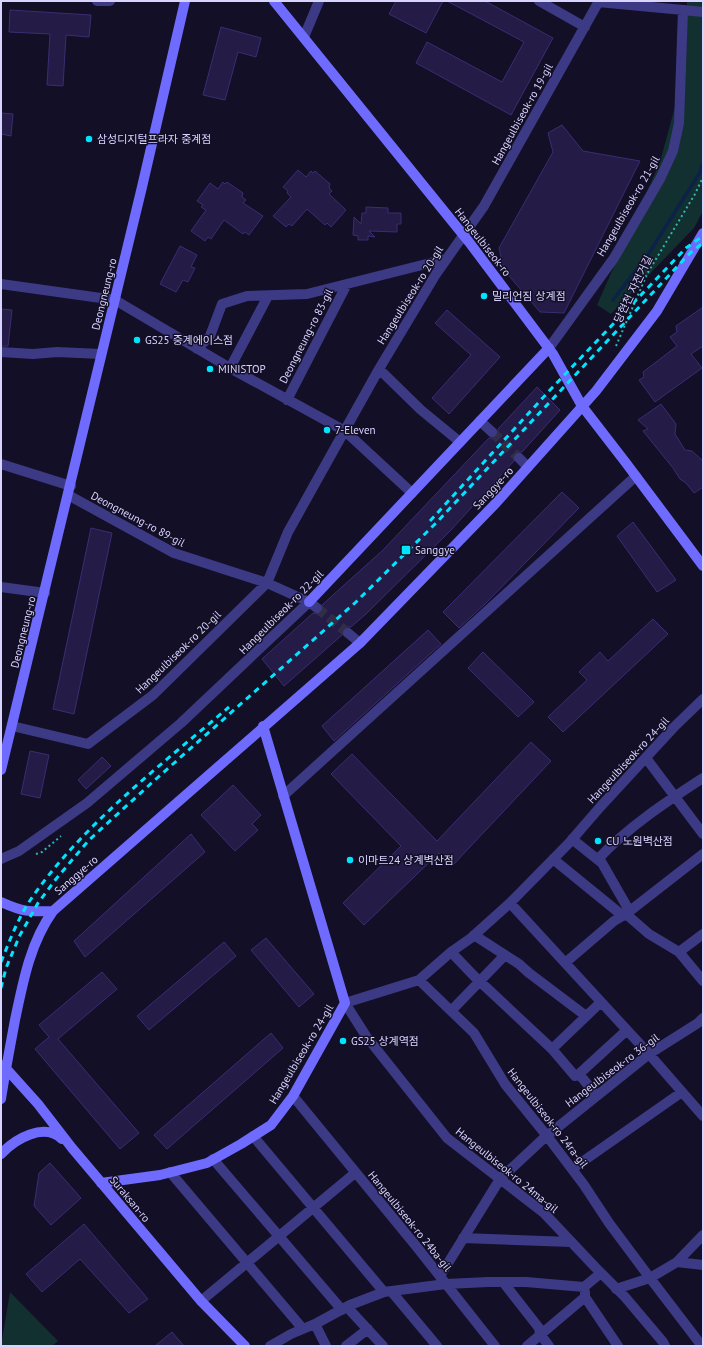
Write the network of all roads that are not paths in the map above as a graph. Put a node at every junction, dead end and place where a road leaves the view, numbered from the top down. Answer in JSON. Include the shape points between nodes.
{"nodes":[{"id":1,"x":98,"y":1,"type":"edge"},
{"id":2,"x":110,"y":1,"type":"edge"},
{"id":3,"x":185,"y":1,"type":"edge"},
{"id":4,"x":274,"y":1,"type":"edge"},
{"id":5,"x":319,"y":1,"type":"edge"},
{"id":6,"x":539,"y":1,"type":"edge"},
{"id":7,"x":599,"y":2,"type":"edge"},
{"id":8,"x":683,"y":10,"type":"junction"},
{"id":9,"x":703,"y":12,"type":"edge"},
{"id":10,"x":585,"y":27,"type":"junction"},
{"id":11,"x":304,"y":37,"type":"junction"},
{"id":12,"x":703,"y":233,"type":"edge"},
{"id":13,"x":463,"y":235,"type":"junction"},
{"id":14,"x":446,"y":259,"type":"junction"},
{"id":15,"x":1,"y":284,"type":"edge"},
{"id":16,"x":347,"y":284,"type":"junction"},
{"id":17,"x":268,"y":296,"type":"junction"},
{"id":18,"x":115,"y":300,"type":"junction"},
{"id":19,"x":549,"y":348,"type":"junction"},
{"id":20,"x":197,"y":349,"type":"junction"},
{"id":21,"x":1,"y":352,"type":"edge"},
{"id":22,"x":101,"y":354,"type":"junction"},
{"id":23,"x":230,"y":368,"type":"junction"},
{"id":24,"x":380,"y":369,"type":"junction"},
{"id":25,"x":287,"y":400,"type":"junction"},
{"id":26,"x":582,"y":406,"type":"junction"},
{"id":27,"x":480,"y":421,"type":"junction"},
{"id":28,"x":345,"y":431,"type":"junction"},
{"id":29,"x":492,"y":432,"type":"tunnel mouth"},
{"id":30,"x":460,"y":442,"type":"junction"},
{"id":31,"x":519,"y":458,"type":"tunnel mouth"},
{"id":32,"x":1,"y":464,"type":"edge"},
{"id":33,"x":528,"y":467,"type":"junction"},
{"id":34,"x":636,"y":476,"type":"junction"},
{"id":35,"x":69,"y":490,"type":"junction"},
{"id":36,"x":412,"y":493,"type":"junction"},
{"id":37,"x":703,"y":566,"type":"edge"},
{"id":38,"x":267,"y":583,"type":"junction"},
{"id":39,"x":1,"y":587,"type":"edge"},
{"id":40,"x":45,"y":593,"type":"junction"},
{"id":41,"x":313,"y":605,"type":"junction"},
{"id":42,"x":348,"y":633,"type":"tunnel mouth"},
{"id":43,"x":360,"y":643,"type":"junction"},
{"id":44,"x":703,"y":699,"type":"edge"},
{"id":45,"x":12,"y":726,"type":"junction"},
{"id":46,"x":263,"y":726,"type":"junction"},
{"id":47,"x":646,"y":758,"type":"junction"},
{"id":48,"x":1,"y":770,"type":"edge"},
{"id":49,"x":703,"y":778,"type":"edge"},
{"id":50,"x":283,"y":796,"type":"junction"},
{"id":51,"x":675,"y":796,"type":"junction"},
{"id":52,"x":703,"y":834,"type":"edge"},
{"id":53,"x":572,"y":838,"type":"junction"},
{"id":54,"x":703,"y":854,"type":"edge"},
{"id":55,"x":1,"y":859,"type":"edge"},
{"id":56,"x":553,"y":859,"type":"junction"},
{"id":57,"x":598,"y":859,"type":"junction"},
{"id":58,"x":1,"y":902,"type":"edge"},
{"id":59,"x":510,"y":904,"type":"junction"},
{"id":60,"x":53,"y":911,"type":"junction"},
{"id":61,"x":626,"y":914,"type":"junction"},
{"id":62,"x":703,"y":934,"type":"edge"},
{"id":63,"x":474,"y":935,"type":"junction"},
{"id":64,"x":451,"y":952,"type":"junction"},
{"id":65,"x":679,"y":952,"type":"junction"},
{"id":66,"x":505,"y":955,"type":"junction"},
{"id":67,"x":565,"y":963,"type":"junction"},
{"id":68,"x":419,"y":980,"type":"junction"},
{"id":69,"x":480,"y":981,"type":"junction"},
{"id":70,"x":703,"y":981,"type":"edge"},
{"id":71,"x":601,"y":1002,"type":"junction"},
{"id":72,"x":345,"y":1003,"type":"junction"},
{"id":73,"x":451,"y":1011,"type":"junction"},
{"id":74,"x":586,"y":1016,"type":"junction"},
{"id":75,"x":703,"y":1018,"type":"edge"},
{"id":76,"x":627,"y":1030,"type":"junction"},
{"id":77,"x":552,"y":1049,"type":"junction"},
{"id":78,"x":649,"y":1054,"type":"junction"},
{"id":79,"x":3,"y":1065,"type":"edge"},
{"id":80,"x":579,"y":1074,"type":"junction"},
{"id":81,"x":682,"y":1092,"type":"junction"},
{"id":82,"x":293,"y":1096,"type":"junction"},
{"id":83,"x":597,"y":1096,"type":"junction"},
{"id":84,"x":1,"y":1099,"type":"edge"},
{"id":85,"x":703,"y":1116,"type":"edge"},
{"id":86,"x":253,"y":1136,"type":"junction"},
{"id":87,"x":547,"y":1136,"type":"junction"},
{"id":88,"x":72,"y":1148,"type":"junction"},
{"id":89,"x":1,"y":1154,"type":"edge"},
{"id":90,"x":213,"y":1159,"type":"junction"},
{"id":91,"x":572,"y":1169,"type":"junction"},
{"id":92,"x":170,"y":1172,"type":"junction"},
{"id":93,"x":355,"y":1173,"type":"junction"},
{"id":94,"x":500,"y":1179,"type":"junction"},
{"id":95,"x":101,"y":1183,"type":"junction"},
{"id":96,"x":313,"y":1208,"type":"junction"},
{"id":97,"x":703,"y":1235,"type":"edge"},
{"id":98,"x":279,"y":1236,"type":"junction"},
{"id":99,"x":464,"y":1238,"type":"junction"},
{"id":100,"x":571,"y":1242,"type":"junction"},
{"id":101,"x":677,"y":1262,"type":"junction"},
{"id":102,"x":247,"y":1263,"type":"junction"},
{"id":103,"x":703,"y":1265,"type":"edge"},
{"id":104,"x":601,"y":1273,"type":"junction"},
{"id":105,"x":650,"y":1278,"type":"junction"},
{"id":106,"x":443,"y":1280,"type":"junction"},
{"id":107,"x":503,"y":1282,"type":"junction"},
{"id":108,"x":584,"y":1287,"type":"junction"},
{"id":109,"x":616,"y":1289,"type":"junction"},
{"id":110,"x":387,"y":1291,"type":"junction"},
{"id":111,"x":585,"y":1297,"type":"junction"},
{"id":112,"x":201,"y":1301,"type":"junction"},
{"id":113,"x":345,"y":1308,"type":"junction"},
{"id":114,"x":315,"y":1324,"type":"junction"},
{"id":115,"x":303,"y":1329,"type":"junction"},
{"id":116,"x":368,"y":1329,"type":"junction"},
{"id":117,"x":540,"y":1334,"type":"junction"},
{"id":118,"x":245,"y":1346,"type":"edge"},
{"id":119,"x":270,"y":1346,"type":"edge"},
{"id":120,"x":326,"y":1346,"type":"edge"},
{"id":121,"x":346,"y":1346,"type":"edge"},
{"id":122,"x":383,"y":1346,"type":"edge"},
{"id":123,"x":437,"y":1346,"type":"edge"},
{"id":124,"x":495,"y":1346,"type":"edge"},
{"id":125,"x":527,"y":1346,"type":"edge"},
{"id":126,"x":550,"y":1346,"type":"edge"},
{"id":127,"x":618,"y":1346,"type":"edge"},
{"id":128,"x":665,"y":1346,"type":"edge"},
{"id":129,"x":702,"y":1346,"type":"edge"}],
"edges":[{"from":1,"to":2,"type":"street"},
{"from":3,"to":18,"type":"main road","name":"Deongneung-ro"},
{"from":4,"to":11,"type":"main road","name":"Hangeulbiseok-ro"},
{"from":5,"to":11,"type":"street"},
{"from":6,"to":10,"type":"street"},
{"from":7,"to":8,"type":"street","name":"Hangeulbiseok-ro 19-gil"},
{"from":7,"to":10,"type":"street","name":"Hangeulbiseok-ro 19-gil"},
{"from":8,"to":9,"type":"street","name":"Hangeulbiseok-ro 19-gil","bridge":true},
{"from":8,"to":19,"type":"street","name":"Hangeulbiseok-ro 21-gil","via":[[679,123],[673,151],[660,179],[614,258]]},
{"from":10,"to":13,"type":"street","name":"Hangeulbiseok-ro 19-gil","via":[[484,206]]},
{"from":11,"to":13,"type":"main road","name":"Hangeulbiseok-ro"},
{"from":12,"to":26,"type":"main road","name":"Sanggye-ro","via":[[656,311]]},
{"from":13,"to":14,"type":"street","name":"Hangeulbiseok-ro 20-gil"},
{"from":13,"to":19,"type":"main road","name":"Hangeulbiseok-ro"},
{"from":14,"to":16,"type":"street","name":"Deongneung-ro 83-gil"},
{"from":14,"to":24,"type":"street","name":"Hangeulbiseok-ro 20-gil"},
{"from":15,"to":18,"type":"street"},
{"from":16,"to":17,"type":"street","name":"Deongneung-ro 83-gil","via":[[307,294]]},
{"from":16,"to":25,"type":"street","name":"Deongneung-ro 83-gil"},
{"from":17,"to":20,"type":"street","name":"Deongneung-ro 83-gil","via":[[247,296],[222,304],[210,336]]},
{"from":17,"to":23,"type":"street"},
{"from":18,"to":20,"type":"street","name":"Deongneung-ro 83-gil"},
{"from":18,"to":22,"type":"main road","name":"Deongneung-ro"},
{"from":19,"to":26,"type":"main road","name":"Hangeulbiseok-ro"},
{"from":19,"to":27,"type":"main road","name":"Hangeulbiseok-ro 22-gil"},
{"from":20,"to":23,"type":"street","name":"Deongneung-ro 83-gil"},
{"from":21,"to":22,"type":"street"},
{"from":22,"to":35,"type":"main road","name":"Deongneung-ro"},
{"from":23,"to":25,"type":"street","name":"Deongneung-ro 83-gil"},
{"from":24,"to":28,"type":"street","name":"Hangeulbiseok-ro 20-gil"},
{"from":24,"to":30,"type":"street","via":[[421,410]]},
{"from":25,"to":28,"type":"street","name":"Deongneung-ro 83-gil"},
{"from":26,"to":33,"type":"main road","name":"Sanggye-ro"},
{"from":26,"to":34,"type":"main road","name":"Hangeulbiseok-ro"},
{"from":27,"to":29,"type":"street"},
{"from":27,"to":30,"type":"main road","name":"Hangeulbiseok-ro 22-gil"},
{"from":28,"to":36,"type":"street"},
{"from":28,"to":38,"type":"street","name":"Hangeulbiseok-ro 20-gil","via":[[288,532]]},
{"from":30,"to":36,"type":"main road","name":"Hangeulbiseok-ro 22-gil"},
{"from":31,"to":33,"type":"street"},
{"from":32,"to":35,"type":"street","name":"Deongneung-ro 89-gil"},
{"from":33,"to":43,"type":"main road","name":"Sanggye-ro"},
{"from":34,"to":37,"type":"main road","name":"Hangeulbiseok-ro"},
{"from":34,"to":50,"type":"street"},
{"from":35,"to":38,"type":"street","name":"Deongneung-ro 89-gil","via":[[174,553]]},
{"from":35,"to":40,"type":"main road","name":"Deongneung-ro"},
{"from":36,"to":41,"type":"main road","name":"Hangeulbiseok-ro 22-gil"},
{"from":38,"to":41,"type":"street"},
{"from":38,"to":45,"type":"street","name":"Hangeulbiseok-ro 20-gil","via":[[153,695],[88,744]]},
{"from":39,"to":40,"type":"street","name":"Deongneung-ro"},
{"from":40,"to":45,"type":"main road","name":"Deongneung-ro"},
{"from":41,"to":55,"type":"street","name":"Hangeulbiseok-ro 22-gil","via":[[182,723],[93,798],[19,851]]},
{"from":42,"to":43,"type":"street"},
{"from":43,"to":46,"type":"main road","name":"Sanggye-ro"},
{"from":44,"to":47,"type":"street","name":"Hangeulbiseok-ro 24-gil"},
{"from":45,"to":48,"type":"main road","name":"Deongneung-ro"},
{"from":46,"to":50,"type":"main road"},
{"from":46,"to":60,"type":"main road","name":"Sanggye-ro"},
{"from":47,"to":51,"type":"street"},
{"from":47,"to":53,"type":"street","name":"Hangeulbiseok-ro 24-gil"},
{"from":49,"to":51,"type":"street"},
{"from":50,"to":72,"type":"main road"},
{"from":51,"to":52,"type":"street"},
{"from":51,"to":57,"type":"street","via":[[627,832]]},
{"from":53,"to":56,"type":"street","name":"Hangeulbiseok-ro 24-gil"},
{"from":53,"to":57,"type":"street"},
{"from":54,"to":61,"type":"street"},
{"from":56,"to":59,"type":"street","name":"Hangeulbiseok-ro 24-gil"},
{"from":56,"to":61,"type":"street"},
{"from":57,"to":61,"type":"street"},
{"from":58,"to":60,"type":"main road","via":[[18,910]]},
{"from":59,"to":63,"type":"street","name":"Hangeulbiseok-ro 24-gil"},
{"from":59,"to":67,"type":"street"},
{"from":60,"to":79,"type":"main road","name":"Sanggye-ro","via":[[39,934],[26,972]]},
{"from":61,"to":65,"type":"street","via":[[649,934]]},
{"from":61,"to":67,"type":"street","via":[[614,921]]},
{"from":62,"to":65,"type":"street"},
{"from":63,"to":64,"type":"street","name":"Hangeulbiseok-ro 24-gil"},
{"from":63,"to":66,"type":"street"},
{"from":64,"to":68,"type":"street","name":"Hangeulbiseok-ro 24-gil"},
{"from":64,"to":69,"type":"street"},
{"from":65,"to":70,"type":"street"},
{"from":66,"to":69,"type":"street"},
{"from":66,"to":74,"type":"street"},
{"from":67,"to":71,"type":"street"},
{"from":68,"to":72,"type":"street","name":"Hangeulbiseok-ro 24-gil"},
{"from":68,"to":73,"type":"street","name":"Hangeulbiseok-ro 24ra-gil"},
{"from":69,"to":73,"type":"street"},
{"from":69,"to":77,"type":"street"},
{"from":71,"to":74,"type":"street"},
{"from":71,"to":76,"type":"street"},
{"from":72,"to":82,"type":"main road","name":"Hangeulbiseok-ro 24-gil"},
{"from":72,"to":94,"type":"street","name":"Hangeulbiseok-ro 24ma-gil","via":[[366,1036],[447,1138]]},
{"from":73,"to":87,"type":"street","name":"Hangeulbiseok-ro 24ra-gil","via":[[474,1033],[505,1084]]},
{"from":74,"to":77,"type":"street"},
{"from":75,"to":78,"type":"street","name":"Hangeulbiseok-ro 36-gil"},
{"from":76,"to":78,"type":"street"},
{"from":76,"to":80,"type":"street"},
{"from":77,"to":80,"type":"street","via":[[575,1076]]},
{"from":78,"to":81,"type":"street"},
{"from":78,"to":83,"type":"street","name":"Hangeulbiseok-ro 36-gil"},
{"from":79,"to":84,"type":"main road","name":"Sanggye-ro"},
{"from":79,"to":88,"type":"main road","name":"Suraksan-ro"},
{"from":80,"to":83,"type":"street"},
{"from":81,"to":85,"type":"street"},
{"from":81,"to":91,"type":"street"},
{"from":82,"to":86,"type":"main road","name":"Hangeulbiseok-ro 24-gil","via":[[271,1125]]},
{"from":82,"to":93,"type":"street","name":"Hangeulbiseok-ro 24ba-gil"},
{"from":83,"to":87,"type":"street","name":"Hangeulbiseok-ro 36-gil"},
{"from":86,"to":90,"type":"main road","name":"Hangeulbiseok-ro 24-gil"},
{"from":86,"to":96,"type":"street"},
{"from":87,"to":91,"type":"street","name":"Hangeulbiseok-ro 24ra-gil"},
{"from":87,"to":94,"type":"street","name":"Hangeulbiseok-ro 36-gil"},
{"from":88,"to":89,"type":"main road","via":[[59,1136],[50,1132],[40,1132],[21,1139]]},
{"from":88,"to":95,"type":"main road","name":"Suraksan-ro"},
{"from":90,"to":92,"type":"main road","name":"Hangeulbiseok-ro 24-gil","via":[[207,1163]]},
{"from":90,"to":98,"type":"street"},
{"from":91,"to":105,"type":"street","name":"Hangeulbiseok-ro 24ra-gil"},
{"from":92,"to":95,"type":"main road","name":"Hangeulbiseok-ro 24-gil"},
{"from":92,"to":102,"type":"street"},
{"from":93,"to":96,"type":"street","name":"Hangeulbiseok-ro 24ba-gil"},
{"from":93,"to":106,"type":"street","name":"Hangeulbiseok-ro 24ba-gil"},
{"from":94,"to":99,"type":"street","name":"Hangeulbiseok-ro 36-gil"},
{"from":94,"to":100,"type":"street","name":"Hangeulbiseok-ro 24ma-gil","via":[[544,1213]]},
{"from":95,"to":112,"type":"main road","name":"Suraksan-ro"},
{"from":96,"to":98,"type":"street","name":"Hangeulbiseok-ro 24ba-gil"},
{"from":96,"to":110,"type":"street"},
{"from":97,"to":101,"type":"street"},
{"from":98,"to":102,"type":"street","name":"Hangeulbiseok-ro 24ba-gil"},
{"from":98,"to":113,"type":"street"},
{"from":99,"to":100,"type":"street"},
{"from":99,"to":106,"type":"street","name":"Hangeulbiseok-ro 36-gil"},
{"from":100,"to":104,"type":"street","name":"Hangeulbiseok-ro 24ma-gil"},
{"from":101,"to":103,"type":"street"},
{"from":101,"to":105,"type":"street"},
{"from":102,"to":112,"type":"street","name":"Hangeulbiseok-ro 24ba-gil"},
{"from":102,"to":115,"type":"street"},
{"from":104,"to":108,"type":"street"},
{"from":104,"to":109,"type":"street","name":"Hangeulbiseok-ro 24ma-gil"},
{"from":105,"to":109,"type":"street"},
{"from":105,"to":129,"type":"street","name":"Hangeulbiseok-ro 24ra-gil"},
{"from":106,"to":107,"type":"street","name":"Hangeulbiseok-ro 24ba-gil"},
{"from":106,"to":110,"type":"street"},
{"from":106,"to":124,"type":"street","name":"Hangeulbiseok-ro 24ba-gil"},
{"from":107,"to":108,"type":"street","name":"Hangeulbiseok-ro 24ba-gil"},
{"from":107,"to":117,"type":"street","via":[[539,1328]]},
{"from":108,"to":111,"type":"street"},
{"from":109,"to":128,"type":"street","name":"Hangeulbiseok-ro 24ma-gil"},
{"from":110,"to":113,"type":"street"},
{"from":110,"to":123,"type":"street"},
{"from":111,"to":117,"type":"street"},
{"from":111,"to":127,"type":"street"},
{"from":112,"to":118,"type":"main road","name":"Suraksan-ro"},
{"from":113,"to":114,"type":"street"},
{"from":113,"to":116,"type":"street"},
{"from":114,"to":115,"type":"street"},
{"from":114,"to":120,"type":"street"},
{"from":115,"to":119,"type":"street"},
{"from":116,"to":121,"type":"street"},
{"from":116,"to":122,"type":"street"},
{"from":117,"to":125,"type":"street"},
{"from":117,"to":126,"type":"street"}]}
